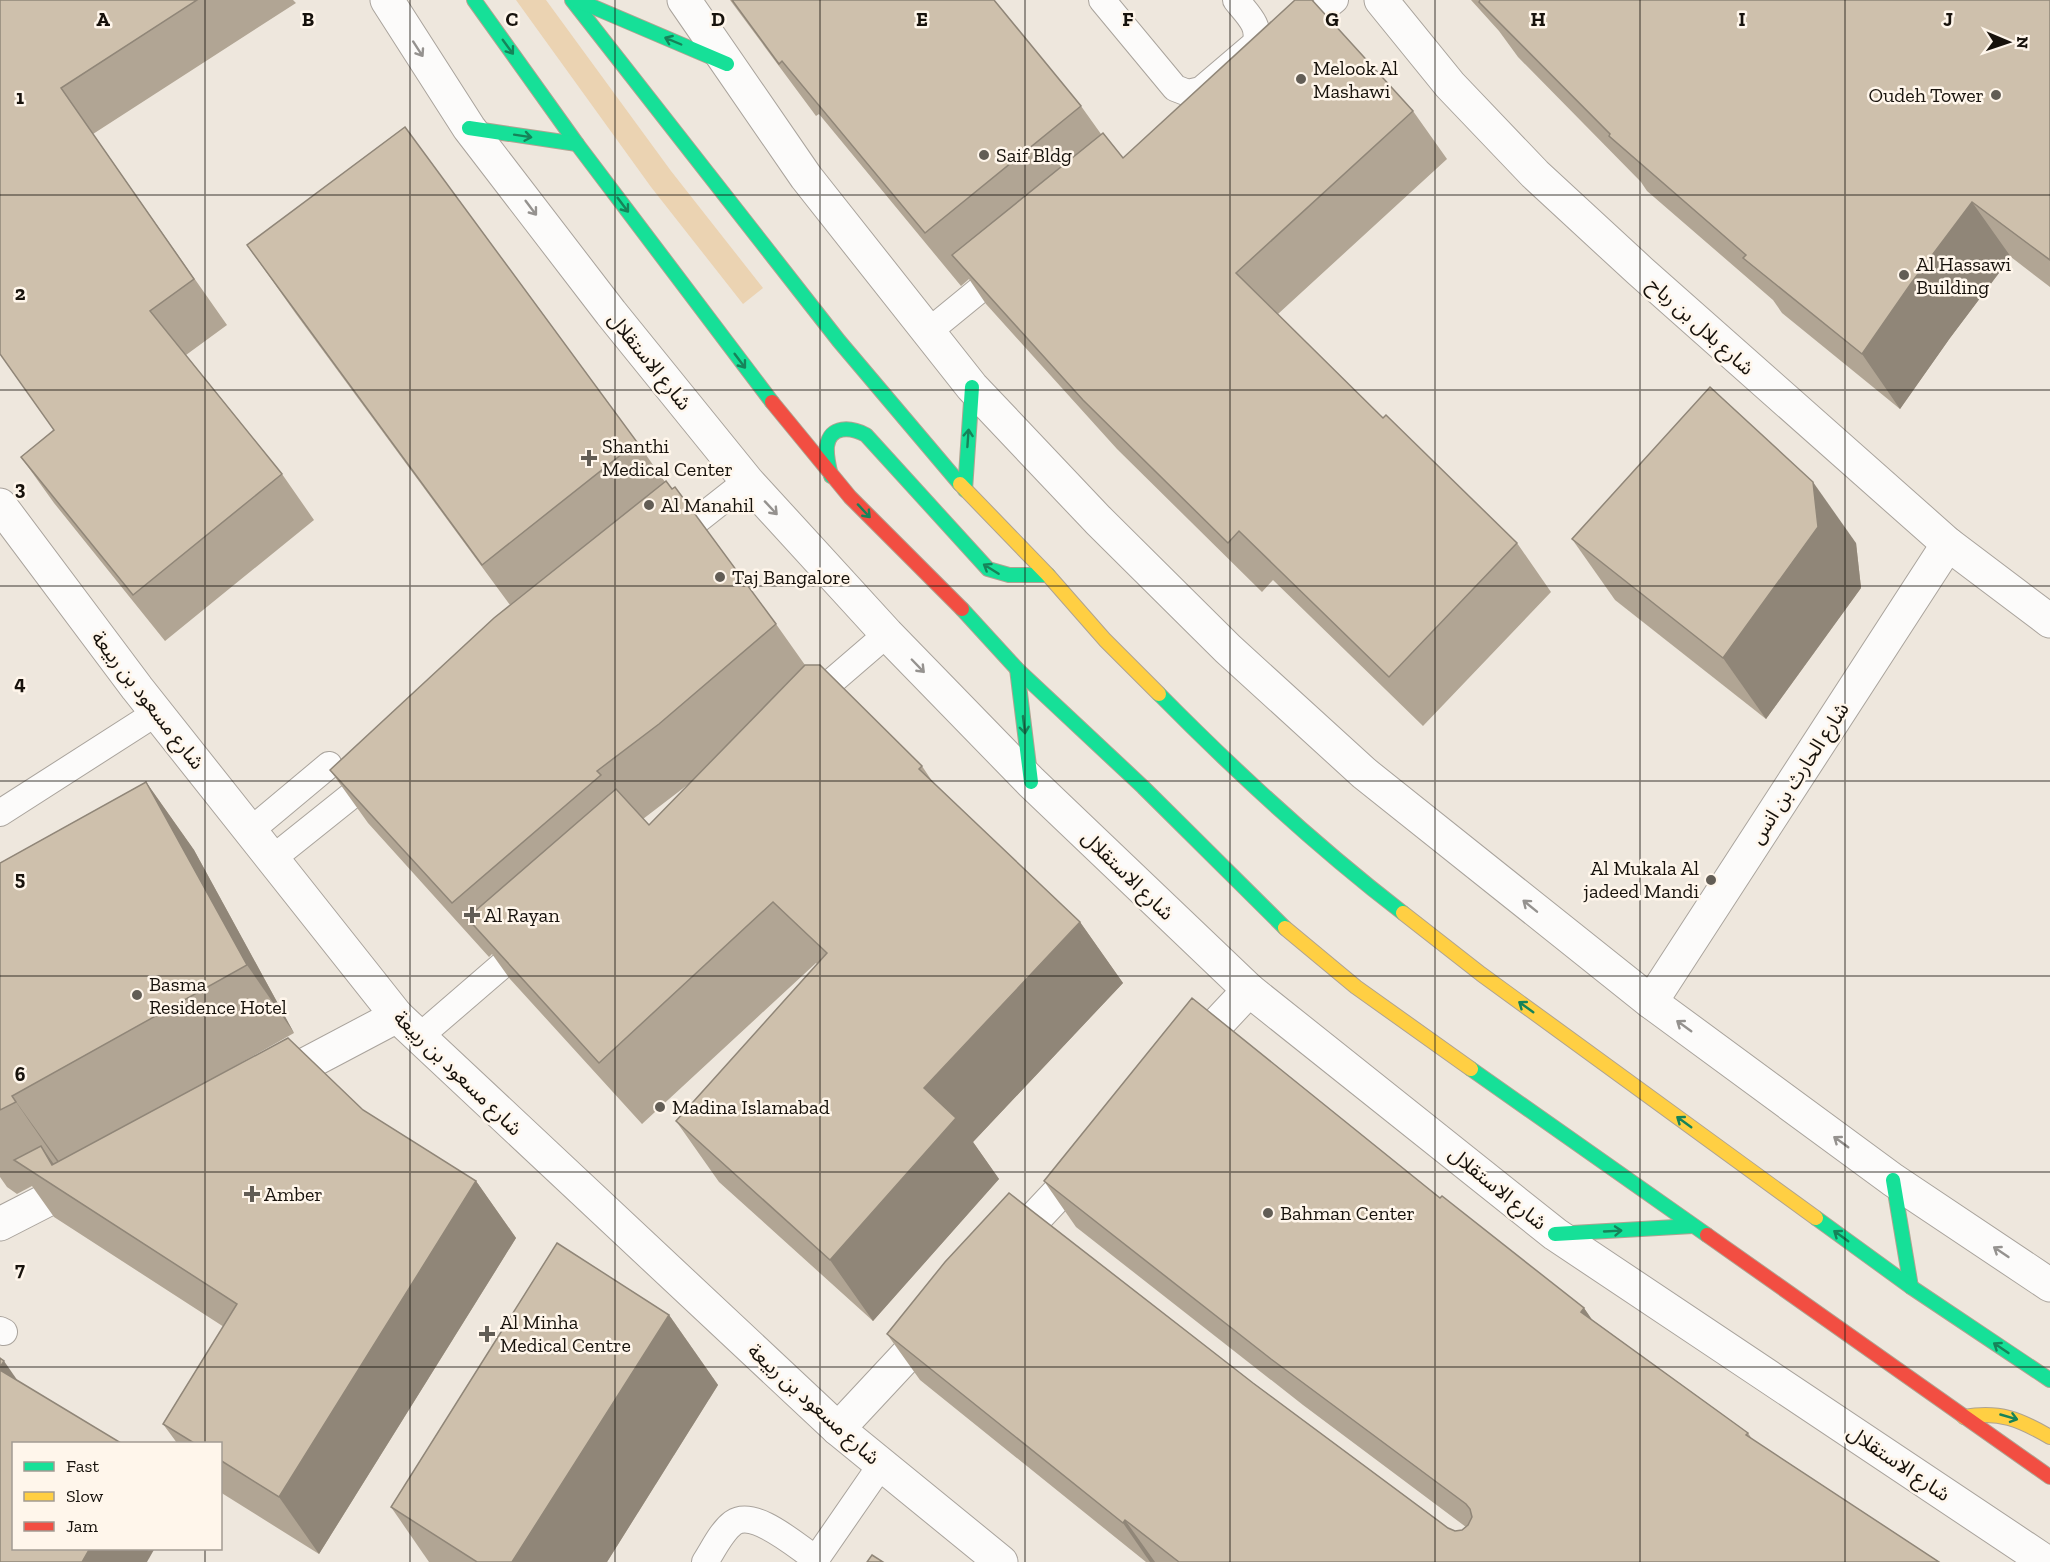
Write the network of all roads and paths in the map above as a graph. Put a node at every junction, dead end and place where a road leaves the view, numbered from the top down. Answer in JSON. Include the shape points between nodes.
{"nodes":[{"id":1,"x":387,"y":0,"type":"edge"},
{"id":2,"x":474,"y":0,"type":"edge"},
{"id":3,"x":572,"y":0,"type":"edge"},
{"id":4,"x":577,"y":0,"type":"edge"},
{"id":5,"x":684,"y":0,"type":"edge"},
{"id":6,"x":1102,"y":0,"type":"edge"},
{"id":7,"x":1236,"y":0,"type":"edge"},
{"id":8,"x":1335,"y":0,"type":"edge"},
{"id":9,"x":1381,"y":0,"type":"edge"},
{"id":10,"x":727,"y":64,"type":"junction"},
{"id":11,"x":1196,"y":113,"type":"edge"},
{"id":12,"x":469,"y":128,"type":"junction"},
{"id":13,"x":577,"y":144,"type":"junction"},
{"id":14,"x":1020,"y":257,"type":"edge"},
{"id":15,"x":927,"y":332,"type":"junction"},
{"id":16,"x":972,"y":387,"type":"junction"},
{"id":17,"x":831,"y":476,"type":"junction"},
{"id":18,"x":747,"y":481,"type":"junction"},
{"id":19,"x":965,"y":489,"type":"junction"},
{"id":20,"x":0,"y":505,"type":"edge"},
{"id":21,"x":1948,"y":544,"type":"junction"},
{"id":22,"x":654,"y":555,"type":"edge"},
{"id":23,"x":1048,"y":575,"type":"junction"},
{"id":24,"x":2050,"y":621,"type":"edge"},
{"id":25,"x":887,"y":634,"type":"junction"},
{"id":26,"x":1017,"y":669,"type":"junction"},
{"id":27,"x":156,"y":713,"type":"junction"},
{"id":28,"x":788,"y":719,"type":"edge"},
{"id":29,"x":393,"y":763,"type":"edge"},
{"id":30,"x":330,"y":765,"type":"dead end"},
{"id":31,"x":1030,"y":782,"type":"junction"},
{"id":32,"x":0,"y":813,"type":"edge"},
{"id":33,"x":250,"y":831,"type":"junction"},
{"id":34,"x":272,"y":859,"type":"junction"},
{"id":35,"x":545,"y":928,"type":"edge"},
{"id":36,"x":1249,"y":990,"type":"junction"},
{"id":37,"x":1651,"y":1002,"type":"junction"},
{"id":38,"x":408,"y":1027,"type":"junction"},
{"id":39,"x":1168,"y":1077,"type":"edge"},
{"id":40,"x":251,"y":1093,"type":"edge"},
{"id":41,"x":1102,"y":1147,"type":"edge"},
{"id":42,"x":104,"y":1170,"type":"edge"},
{"id":43,"x":1893,"y":1180,"type":"junction"},
{"id":44,"x":0,"y":1224,"type":"edge"},
{"id":45,"x":1694,"y":1226,"type":"junction"},
{"id":46,"x":1555,"y":1234,"type":"junction"},
{"id":47,"x":989,"y":1268,"type":"edge"},
{"id":48,"x":2050,"y":1285,"type":"edge"},
{"id":49,"x":1911,"y":1287,"type":"junction"},
{"id":50,"x":957,"y":1301,"type":"edge"},
{"id":51,"x":2050,"y":1380,"type":"edge"},
{"id":52,"x":1964,"y":1417,"type":"junction"},
{"id":53,"x":838,"y":1429,"type":"junction"},
{"id":54,"x":2050,"y":1437,"type":"edge"},
{"id":55,"x":881,"y":1465,"type":"junction"},
{"id":56,"x":2050,"y":1477,"type":"edge"},
{"id":57,"x":815,"y":1561,"type":"edge"},
{"id":58,"x":705,"y":1562,"type":"edge"},
{"id":59,"x":1002,"y":1562,"type":"edge"},
{"id":60,"x":2046,"y":1562,"type":"edge"}],
"edges":[{"from":1,"to":12,"type":"street","name":"شارع الاستقلال","one_way":true},
{"from":2,"to":13,"type":"main road","one_way":true},
{"from":3,"to":19,"type":"main road","via":[[839,341]]},
{"from":10,"to":4,"type":"main road","one_way":true},
{"from":5,"to":10,"type":"street"},
{"from":6,"to":7,"type":"lane","via":[[1175,88],[1188,93],[1201,90],[1255,44],[1256,28]]},
{"from":8,"to":11,"type":"lane"},
{"from":9,"to":21,"type":"street","name":"شارع بلال بن رباح","via":[[1450,85],[1535,174]]},
{"from":10,"to":15,"type":"street","via":[[806,177]]},
{"from":12,"to":13,"type":"main road","one_way":true},
{"from":12,"to":18,"type":"street","name":"شارع الاستقلال","one_way":true},
{"from":13,"to":17,"type":"main road","one_way":true},
{"from":14,"to":15,"type":"lane"},
{"from":15,"to":16,"type":"street"},
{"from":19,"to":16,"type":"main road","one_way":true},
{"from":37,"to":16,"type":"street","one_way":true,"via":[[1364,773],[1212,633]]},
{"from":23,"to":17,"type":"main road","one_way":true,"via":[[1012,576],[988,569],[856,428],[833,433],[827,444]]},
{"from":17,"to":26,"type":"main road","one_way":true},
{"from":18,"to":22,"type":"lane"},
{"from":18,"to":25,"type":"street","name":"شارع الاستقلال","one_way":true},
{"from":19,"to":23,"type":"main road"},
{"from":20,"to":27,"type":"street","name":"شارع مسعود بن ربيعة"},
{"from":21,"to":24,"type":"street","name":"شارع بلال بن رباح"},
{"from":21,"to":37,"type":"street","name":"شارع الحارث بن انس"},
{"from":49,"to":23,"type":"main road","one_way":true,"via":[[1481,975],[1387,901],[1204,740],[1105,640]]},
{"from":25,"to":28,"type":"lane"},
{"from":25,"to":31,"type":"street","name":"شارع الاستقلال","one_way":true},
{"from":26,"to":31,"type":"main road","one_way":true},
{"from":26,"to":45,"type":"main road","via":[[1143,787],[1281,925],[1365,993]]},
{"from":27,"to":32,"type":"lane"},
{"from":27,"to":33,"type":"street","name":"شارع مسعود بن ربيعة"},
{"from":29,"to":34,"type":"lane"},
{"from":30,"to":33,"type":"lane"},
{"from":31,"to":36,"type":"street","name":"شارع الاستقلال"},
{"from":33,"to":34,"type":"street","name":"شارع مسعود بن ربيعة"},
{"from":34,"to":38,"type":"street","name":"شارع مسعود بن ربيعة"},
{"from":35,"to":38,"type":"lane"},
{"from":36,"to":39,"type":"street"},
{"from":36,"to":46,"type":"street","name":"شارع الاستقلال"},
{"from":43,"to":37,"type":"street","one_way":true},
{"from":38,"to":40,"type":"street"},
{"from":38,"to":53,"type":"street","name":"شارع مسعود بن ربيعة"},
{"from":41,"to":47,"type":"street","via":[[1046,1224]]},
{"from":42,"to":44,"type":"street"},
{"from":48,"to":43,"type":"street","one_way":true},
{"from":43,"to":49,"type":"main road"},
{"from":46,"to":45,"type":"main road","one_way":true},
{"from":45,"to":52,"type":"main road"},
{"from":46,"to":60,"type":"street","name":"شارع الاستقلال"},
{"from":51,"to":49,"type":"main road","one_way":true},
{"from":50,"to":53,"type":"street"},
{"from":52,"to":54,"type":"main road","one_way":true,"via":[[2008,1415]]},
{"from":52,"to":56,"type":"main road"},
{"from":53,"to":55,"type":"street","name":"شارع مسعود بن ربيعة"},
{"from":55,"to":57,"type":"lane"},
{"from":55,"to":59,"type":"street","name":"شارع مسعود بن ربيعة"},
{"from":57,"to":58,"type":"lane","via":[[762,1523],[742,1519],[733,1523]]}]}
